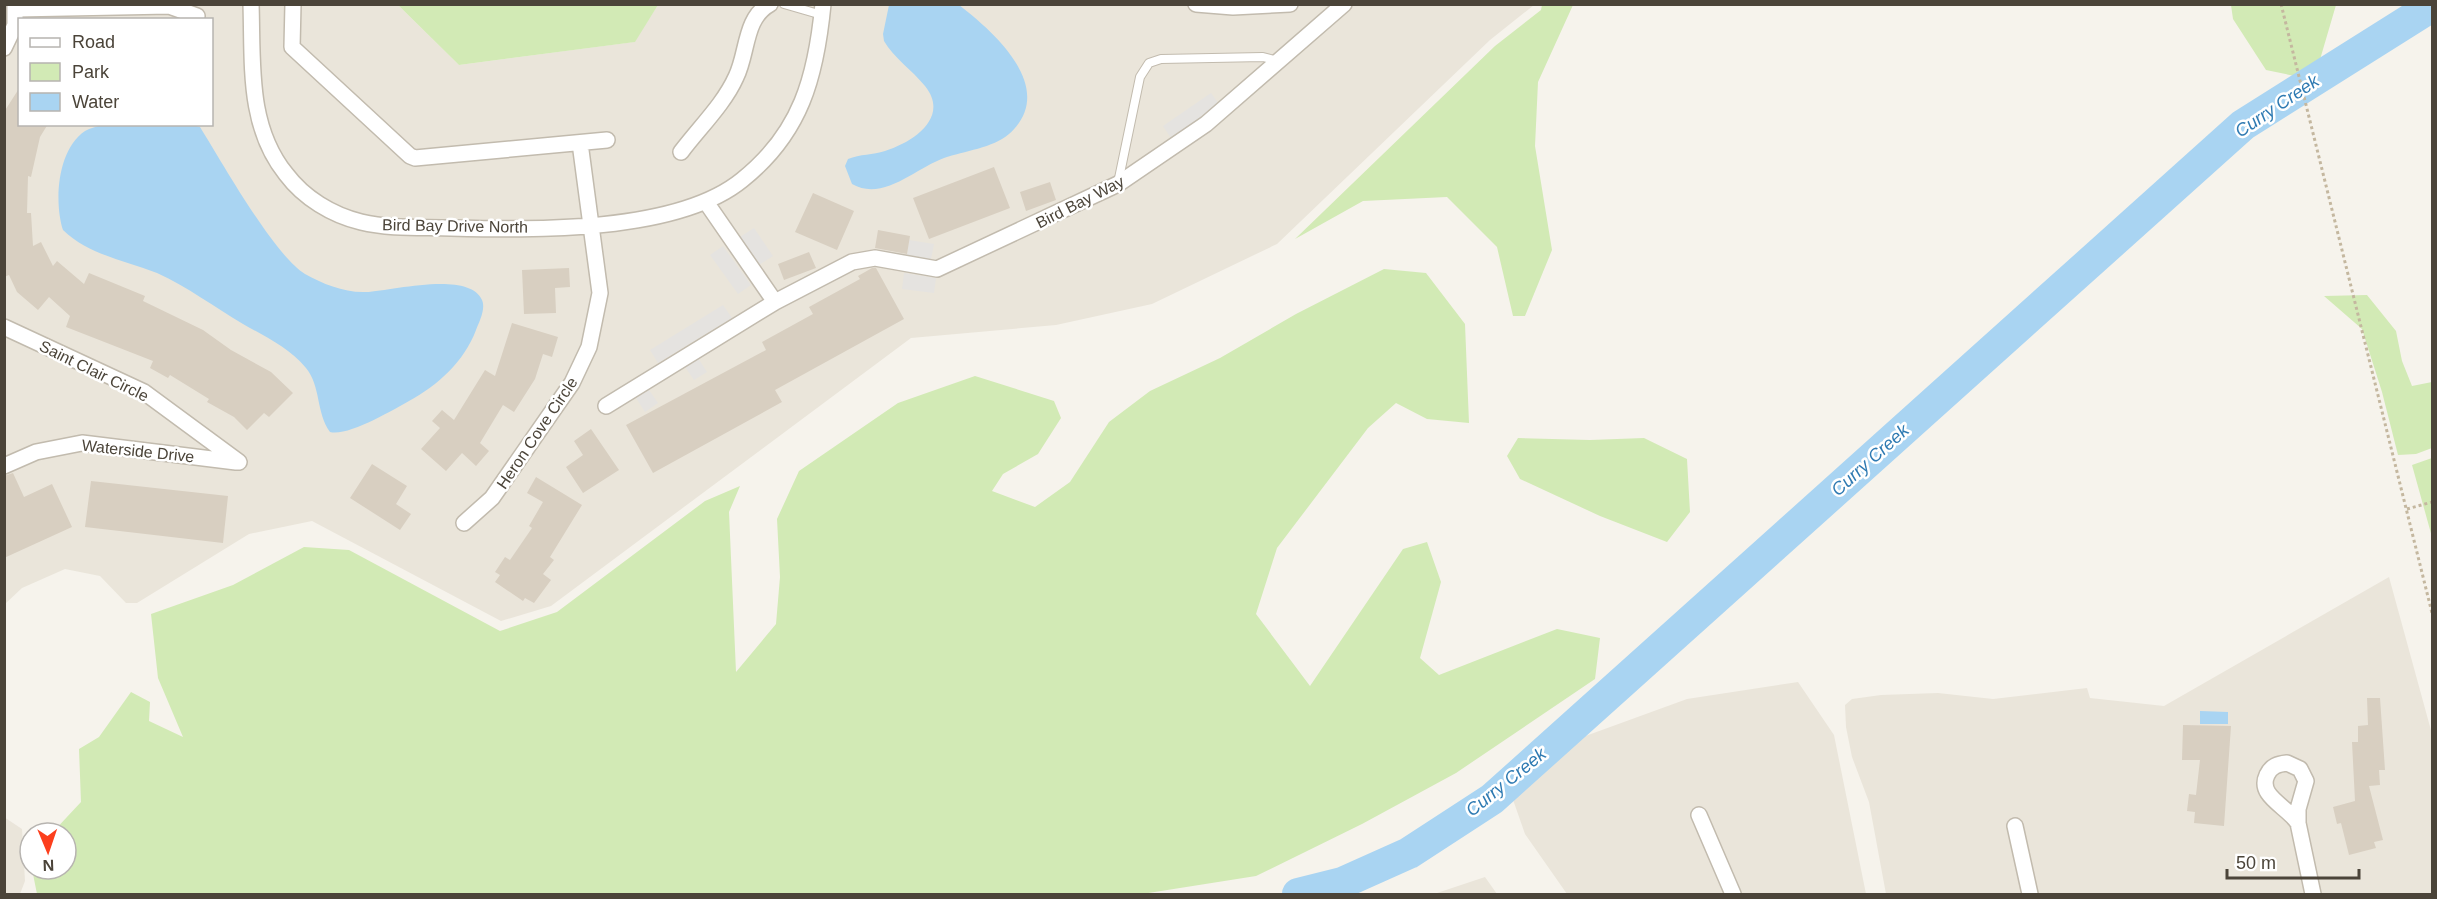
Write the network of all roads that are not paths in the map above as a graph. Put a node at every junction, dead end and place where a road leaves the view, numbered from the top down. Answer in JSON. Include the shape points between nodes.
{"nodes":[{"id":1,"x":251,"y":4,"type":"edge"},
{"id":2,"x":293,"y":4,"type":"edge"},
{"id":3,"x":770,"y":4,"type":"edge"},
{"id":4,"x":784,"y":4,"type":"edge"},
{"id":5,"x":1196,"y":4,"type":"edge"},
{"id":6,"x":1290,"y":4,"type":"edge"},
{"id":7,"x":1344,"y":4,"type":"edge"},
{"id":8,"x":15,"y":7,"type":"edge"},
{"id":9,"x":822,"y":10,"type":"edge"},
{"id":10,"x":197,"y":16,"type":"dead end"},
{"id":11,"x":4,"y":48,"type":"edge"},
{"id":12,"x":1279,"y":61,"type":"junction"},
{"id":13,"x":607,"y":140,"type":"dead end"},
{"id":14,"x":580,"y":143,"type":"junction"},
{"id":15,"x":681,"y":152,"type":"dead end"},
{"id":16,"x":1118,"y":184,"type":"junction"},
{"id":17,"x":706,"y":202,"type":"junction"},
{"id":18,"x":592,"y":224,"type":"junction"},
{"id":19,"x":775,"y":302,"type":"junction"},
{"id":20,"x":4,"y":327,"type":"edge"},
{"id":21,"x":606,"y":406,"type":"dead end"},
{"id":22,"x":238,"y":462,"type":"joint"},
{"id":23,"x":4,"y":466,"type":"edge"},
{"id":24,"x":464,"y":523,"type":"dead end"},
{"id":25,"x":1699,"y":815,"type":"dead end"},
{"id":26,"x":2298,"y":823,"type":"dead end"},
{"id":27,"x":2015,"y":826,"type":"dead end"},
{"id":28,"x":1733,"y":894,"type":"edge"},
{"id":29,"x":2030,"y":894,"type":"edge"},
{"id":30,"x":2313,"y":894,"type":"edge"}],
"edges":[{"from":1,"to":18,"type":"street","name":"Bird Bay Drive North","via":[[260,128],[284,173],[320,204],[349,219],[390,227],[525,229]]},
{"from":2,"to":14,"type":"street","via":[[292,47],[410,156]]},
{"from":3,"to":15,"type":"street","via":[[753,20],[731,87]]},
{"from":4,"to":9,"type":"lane"},
{"from":5,"to":6,"type":"street"},
{"from":7,"to":12,"type":"street","name":"Bird Bay Way"},
{"from":8,"to":10,"type":"street","via":[[169,6]]},
{"from":8,"to":11,"type":"street","via":[[15,26]]},
{"from":9,"to":17,"type":"street","name":"Bird Bay Drive North","via":[[813,68],[793,123],[772,152],[742,180]]},
{"from":12,"to":16,"type":"street","name":"Bird Bay Way","via":[[1206,124]]},
{"from":12,"to":16,"type":"lane","via":[[1263,57],[1161,59],[1149,63],[1140,77]]},
{"from":13,"to":14,"type":"street"},
{"from":14,"to":18,"type":"street","name":"Heron Cove Circle"},
{"from":16,"to":19,"type":"street","name":"Bird Bay Way","via":[[937,269],[875,258],[859,260]]},
{"from":17,"to":18,"type":"street","name":"Bird Bay Drive North","via":[[658,216]]},
{"from":17,"to":19,"type":"street"},
{"from":18,"to":24,"type":"street","name":"Heron Cove Circle","via":[[600,293],[582,364],[492,498]]},
{"from":19,"to":21,"type":"street","name":"Bird Bay Way"},
{"from":20,"to":22,"type":"street","name":"Saint Clair Circle","via":[[144,392]]},
{"from":22,"to":23,"type":"street","name":"Waterside Drive","via":[[82,443],[36,452]]},
{"from":25,"to":28,"type":"street"},
{"from":26,"to":30,"type":"street"},
{"from":27,"to":29,"type":"street"}]}
